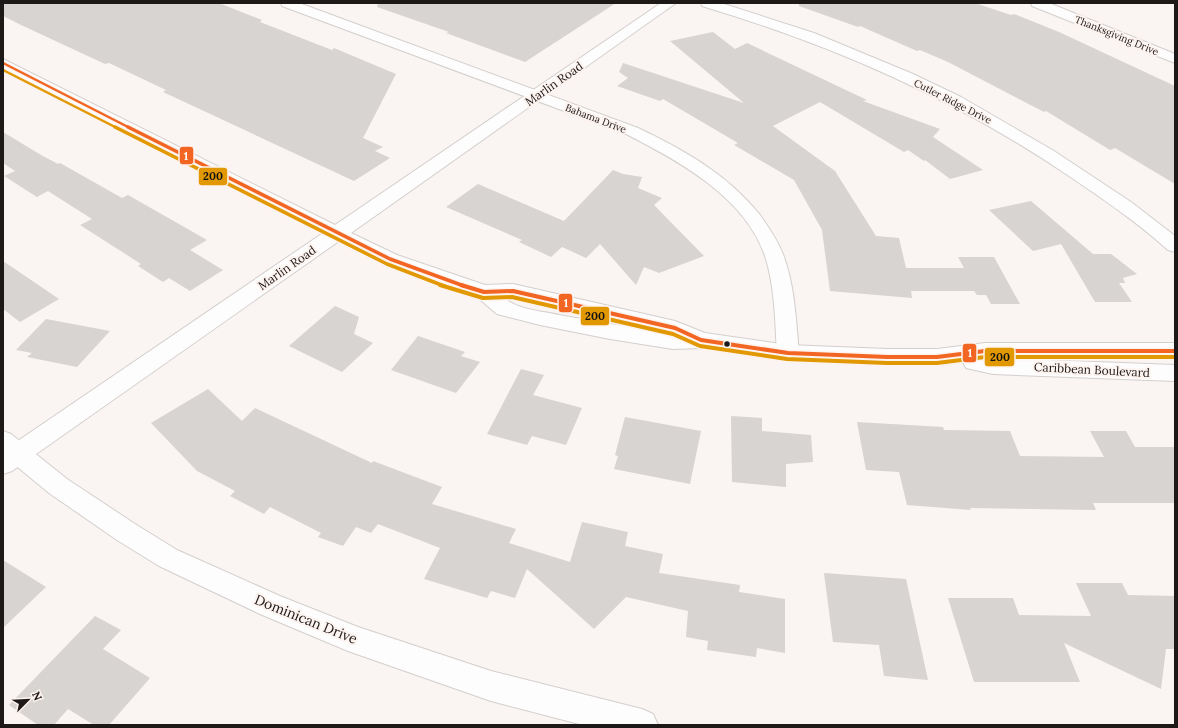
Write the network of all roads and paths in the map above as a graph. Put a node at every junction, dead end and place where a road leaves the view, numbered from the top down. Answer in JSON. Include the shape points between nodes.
{"nodes":[{"id":1,"x":287,"y":3,"type":"edge"},
{"id":2,"x":670,"y":3,"type":"edge"},
{"id":3,"x":707,"y":3,"type":"edge"},
{"id":4,"x":1037,"y":3,"type":"edge"},
{"id":5,"x":1175,"y":59,"type":"edge"},
{"id":6,"x":3,"y":63,"type":"edge"},
{"id":7,"x":538,"y":95,"type":"junction"},
{"id":8,"x":337,"y":233,"type":"junction"},
{"id":9,"x":1175,"y":246,"type":"edge"},
{"id":10,"x":1175,"y":351,"type":"edge"},
{"id":11,"x":788,"y":352,"type":"junction"},
{"id":12,"x":937,"y":357,"type":"junction"},
{"id":13,"x":1175,"y":373,"type":"edge"},
{"id":14,"x":8,"y":453,"type":"edge"},
{"id":15,"x":642,"y":725,"type":"edge"}],
"edges":[{"from":1,"to":7,"type":"street","name":"Bahama Drive"},
{"from":2,"to":7,"type":"street","name":"Marlin Road"},
{"from":3,"to":9,"type":"street","name":"Cutler Ridge Drive","via":[[834,45],[948,97],[1022,138],[1076,172]]},
{"from":4,"to":5,"type":"street","name":"Thanksgiving Drive"},
{"from":6,"to":8,"type":"street","name":"Caribbean Boulevard"},
{"from":7,"to":8,"type":"street","name":"Marlin Road"},
{"from":7,"to":11,"type":"street","name":"Bahama Drive","via":[[632,131],[670,150],[702,169],[733,195],[754,220],[772,249],[780,281]]},
{"from":8,"to":11,"type":"street","name":"Caribbean Boulevard","via":[[390,259],[484,292],[504,309],[650,339],[701,340]]},
{"from":8,"to":14,"type":"street","name":"Marlin Road"},
{"from":10,"to":12,"type":"street","name":"Caribbean Boulevard","via":[[985,351]]},
{"from":11,"to":12,"type":"street","name":"Caribbean Boulevard"},
{"from":12,"to":13,"type":"street","name":"Caribbean Boulevard","via":[[993,366]]},
{"from":14,"to":15,"type":"street","name":"Dominican Drive","via":[[147,545],[180,564],[270,605],[358,641],[491,686]]}]}
